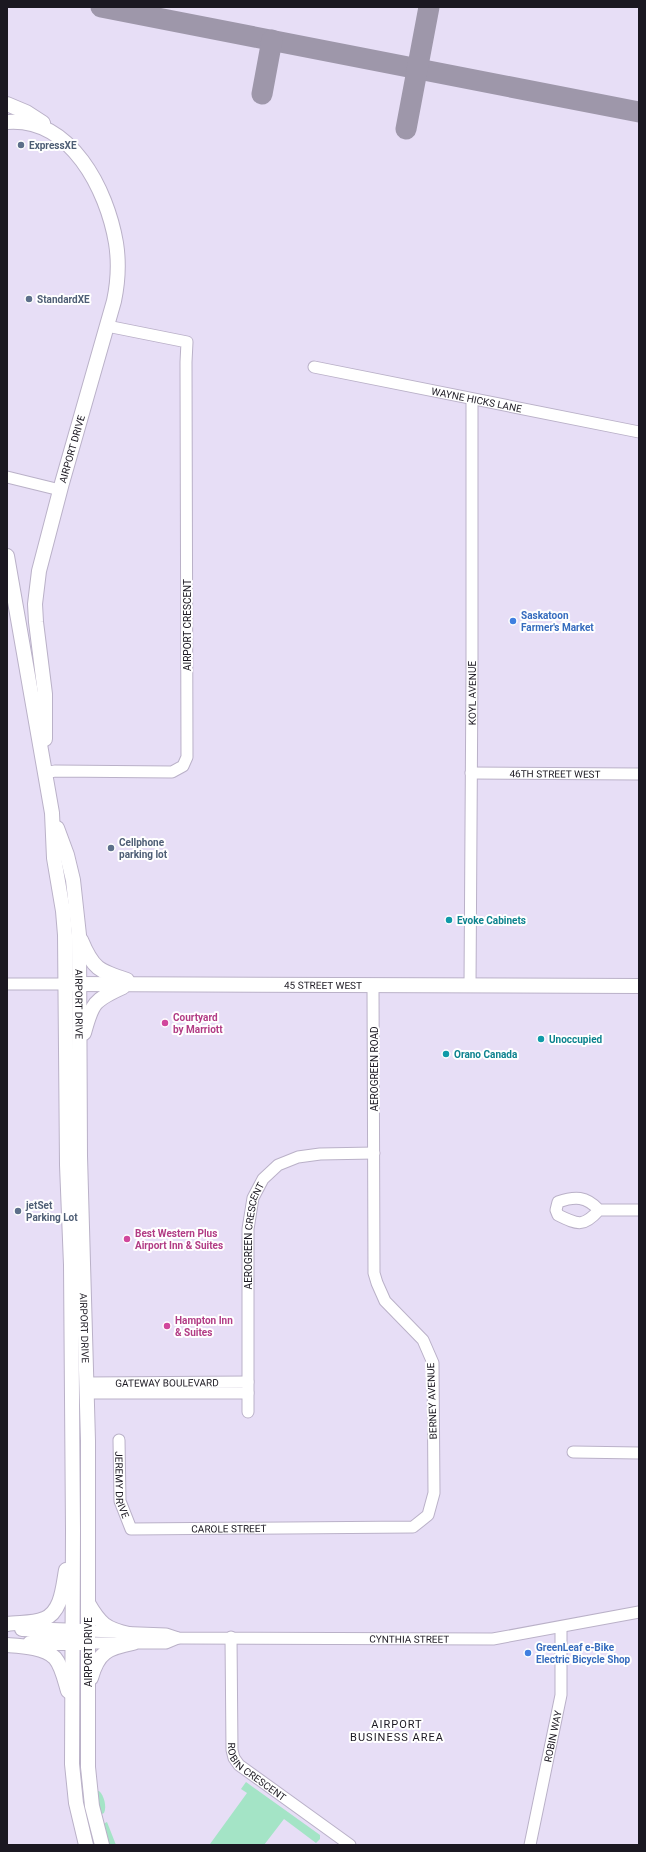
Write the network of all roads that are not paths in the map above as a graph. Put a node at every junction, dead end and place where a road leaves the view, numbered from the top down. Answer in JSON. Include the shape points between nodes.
{"nodes":[{"id":1,"x":7,"y":104,"type":"edge"},
{"id":2,"x":7,"y":122,"type":"edge"},
{"id":3,"x":68,"y":146,"type":"junction"},
{"id":4,"x":107,"y":326,"type":"junction"},
{"id":5,"x":314,"y":367,"type":"dead end"},
{"id":6,"x":472,"y":400,"type":"junction"},
{"id":7,"x":639,"y":432,"type":"edge"},
{"id":8,"x":7,"y":476,"type":"edge"},
{"id":9,"x":60,"y":490,"type":"junction"},
{"id":10,"x":7,"y":556,"type":"edge"},
{"id":11,"x":44,"y":770,"type":"junction"},
{"id":12,"x":471,"y":773,"type":"junction"},
{"id":13,"x":639,"y":774,"type":"edge"},
{"id":14,"x":52,"y":813,"type":"junction"},
{"id":15,"x":79,"y":935,"type":"junction"},
{"id":16,"x":7,"y":984,"type":"edge"},
{"id":17,"x":72,"y":984,"type":"junction"},
{"id":18,"x":134,"y":984,"type":"junction"},
{"id":19,"x":373,"y":986,"type":"junction"},
{"id":20,"x":470,"y":986,"type":"junction"},
{"id":21,"x":639,"y":986,"type":"edge"},
{"id":22,"x":79,"y":1049,"type":"junction"},
{"id":23,"x":374,"y":1153,"type":"junction"},
{"id":24,"x":599,"y":1210,"type":"dead end"},
{"id":25,"x":639,"y":1210,"type":"edge"},
{"id":26,"x":86,"y":1388,"type":"junction"},
{"id":27,"x":248,"y":1388,"type":"junction"},
{"id":28,"x":248,"y":1412,"type":"dead end"},
{"id":29,"x":119,"y":1440,"type":"dead end"},
{"id":30,"x":573,"y":1452,"type":"dead end"},
{"id":31,"x":639,"y":1453,"type":"edge"},
{"id":32,"x":328,"y":1528,"type":"joint"},
{"id":33,"x":131,"y":1529,"type":"joint"},
{"id":34,"x":73,"y":1530,"type":"junction"},
{"id":35,"x":88,"y":1603,"type":"junction"},
{"id":36,"x":639,"y":1612,"type":"edge"},
{"id":37,"x":7,"y":1624,"type":"edge"},
{"id":38,"x":561,"y":1627,"type":"junction"},
{"id":39,"x":7,"y":1629,"type":"edge"},
{"id":40,"x":72,"y":1637,"type":"junction"},
{"id":41,"x":88,"y":1637,"type":"junction"},
{"id":42,"x":232,"y":1637,"type":"junction"},
{"id":43,"x":131,"y":1638,"type":"junction"},
{"id":44,"x":7,"y":1644,"type":"edge"},
{"id":45,"x":72,"y":1702,"type":"junction"},
{"id":46,"x":87,"y":1702,"type":"junction"},
{"id":47,"x":86,"y":1845,"type":"edge"},
{"id":48,"x":102,"y":1845,"type":"edge"},
{"id":49,"x":350,"y":1845,"type":"edge"},
{"id":50,"x":530,"y":1845,"type":"edge"}],
"edges":[{"from":1,"to":3,"type":"main road","name":"AIRPORT DRIVE","via":[[50,127]]},
{"from":2,"to":3,"type":"main road","name":"AIRPORT DRIVE","via":[[36,126],[58,136]]},
{"from":3,"to":4,"type":"main road","name":"AIRPORT DRIVE","via":[[86,167],[100,190],[107,204],[114,233],[118,260],[117,283]]},
{"from":4,"to":9,"type":"main road","name":"AIRPORT DRIVE"},
{"from":4,"to":11,"type":"street","name":"AIRPORT CRESCENT","via":[[187,342],[186,760],[181,768],[172,772]]},
{"from":5,"to":6,"type":"street","name":"WAYNE HICKS LANE"},
{"from":6,"to":7,"type":"street","name":"WAYNE HICKS LANE"},
{"from":6,"to":12,"type":"street","name":"KOYL AVENUE"},
{"from":8,"to":9,"type":"street"},
{"from":9,"to":11,"type":"main road","name":"AIRPORT DRIVE","via":[[39,571],[35,604],[37,642],[46,694]]},
{"from":10,"to":11,"type":"main road","name":"AIRPORT DRIVE"},
{"from":11,"to":14,"type":"main road","name":"AIRPORT DRIVE"},
{"from":12,"to":13,"type":"street","name":"46TH STREET WEST"},
{"from":12,"to":20,"type":"street","name":"KOYL AVENUE"},
{"from":14,"to":15,"type":"main road","name":"AIRPORT DRIVE","via":[[73,880]]},
{"from":14,"to":17,"type":"main road","name":"AIRPORT DRIVE","via":[[54,858]]},
{"from":15,"to":17,"type":"main road","name":"AIRPORT DRIVE"},
{"from":15,"to":18,"type":"main road","via":[[96,967]]},
{"from":16,"to":17,"type":"street","name":"45 STREET WEST"},
{"from":17,"to":18,"type":"main road","name":"45 STREET WEST"},
{"from":17,"to":22,"type":"main road","name":"AIRPORT DRIVE"},
{"from":17,"to":34,"type":"main road","name":"AIRPORT DRIVE","via":[[67,1165],[71,1266]]},
{"from":18,"to":19,"type":"main road","name":"45 STREET WEST"},
{"from":18,"to":22,"type":"main road","via":[[103,996],[94,1004]]},
{"from":19,"to":20,"type":"main road","name":"45 STREET WEST"},
{"from":19,"to":23,"type":"street","name":"AEROGREEN ROAD"},
{"from":20,"to":21,"type":"main road","name":"45 STREET WEST"},
{"from":22,"to":26,"type":"main road","name":"AIRPORT DRIVE"},
{"from":23,"to":27,"type":"street","name":"AEROGREEN CRESCENT","via":[[298,1156],[278,1165],[263,1179],[253,1198],[248,1223]]},
{"from":23,"to":32,"type":"street","name":"BERNEY AVENUE","via":[[374,1267],[377,1283],[386,1301],[423,1340],[433,1363],[434,1493],[428,1515],[412,1527]]},
{"from":24,"to":25,"type":"street"},
{"from":26,"to":27,"type":"street","name":"GATEWAY BOULEVARD"},
{"from":26,"to":35,"type":"main road","name":"AIRPORT DRIVE"},
{"from":27,"to":28,"type":"street","name":"AEROGREEN CRESCENT"},
{"from":29,"to":33,"type":"street","name":"JEREMY DRIVE","via":[[120,1501]]},
{"from":30,"to":31,"type":"street"},
{"from":32,"to":33,"type":"street","name":"CAROLE STREET"},
{"from":34,"to":37,"type":"main road","via":[[63,1588],[56,1608],[44,1619]]},
{"from":34,"to":40,"type":"main road","name":"AIRPORT DRIVE"},
{"from":35,"to":41,"type":"main road","name":"AIRPORT DRIVE"},
{"from":35,"to":43,"type":"main road","via":[[109,1629]]},
{"from":36,"to":38,"type":"street","name":"CYNTHIA STREET"},
{"from":38,"to":42,"type":"street","name":"CYNTHIA STREET","via":[[493,1639]]},
{"from":38,"to":50,"type":"street","name":"ROBIN WAY","via":[[561,1696]]},
{"from":39,"to":40,"type":"main road"},
{"from":40,"to":41,"type":"main road"},
{"from":40,"to":44,"type":"main road"},
{"from":40,"to":45,"type":"main road","name":"AIRPORT DRIVE"},
{"from":41,"to":43,"type":"street","name":"CYNTHIA STREET"},
{"from":41,"to":46,"type":"main road","name":"AIRPORT DRIVE"},
{"from":42,"to":43,"type":"street","name":"CYNTHIA STREET","via":[[178,1638],[166,1643]]},
{"from":42,"to":49,"type":"street","name":"ROBIN CRESCENT","via":[[234,1758],[239,1765]]},
{"from":43,"to":46,"type":"main road","via":[[106,1651],[99,1658],[94,1668]]},
{"from":44,"to":45,"type":"main road","via":[[36,1649],[56,1658]]},
{"from":45,"to":47,"type":"main road","name":"AIRPORT DRIVE","via":[[73,1777],[77,1809]]},
{"from":46,"to":48,"type":"main road","name":"AIRPORT DRIVE","via":[[89,1786]]}]}
